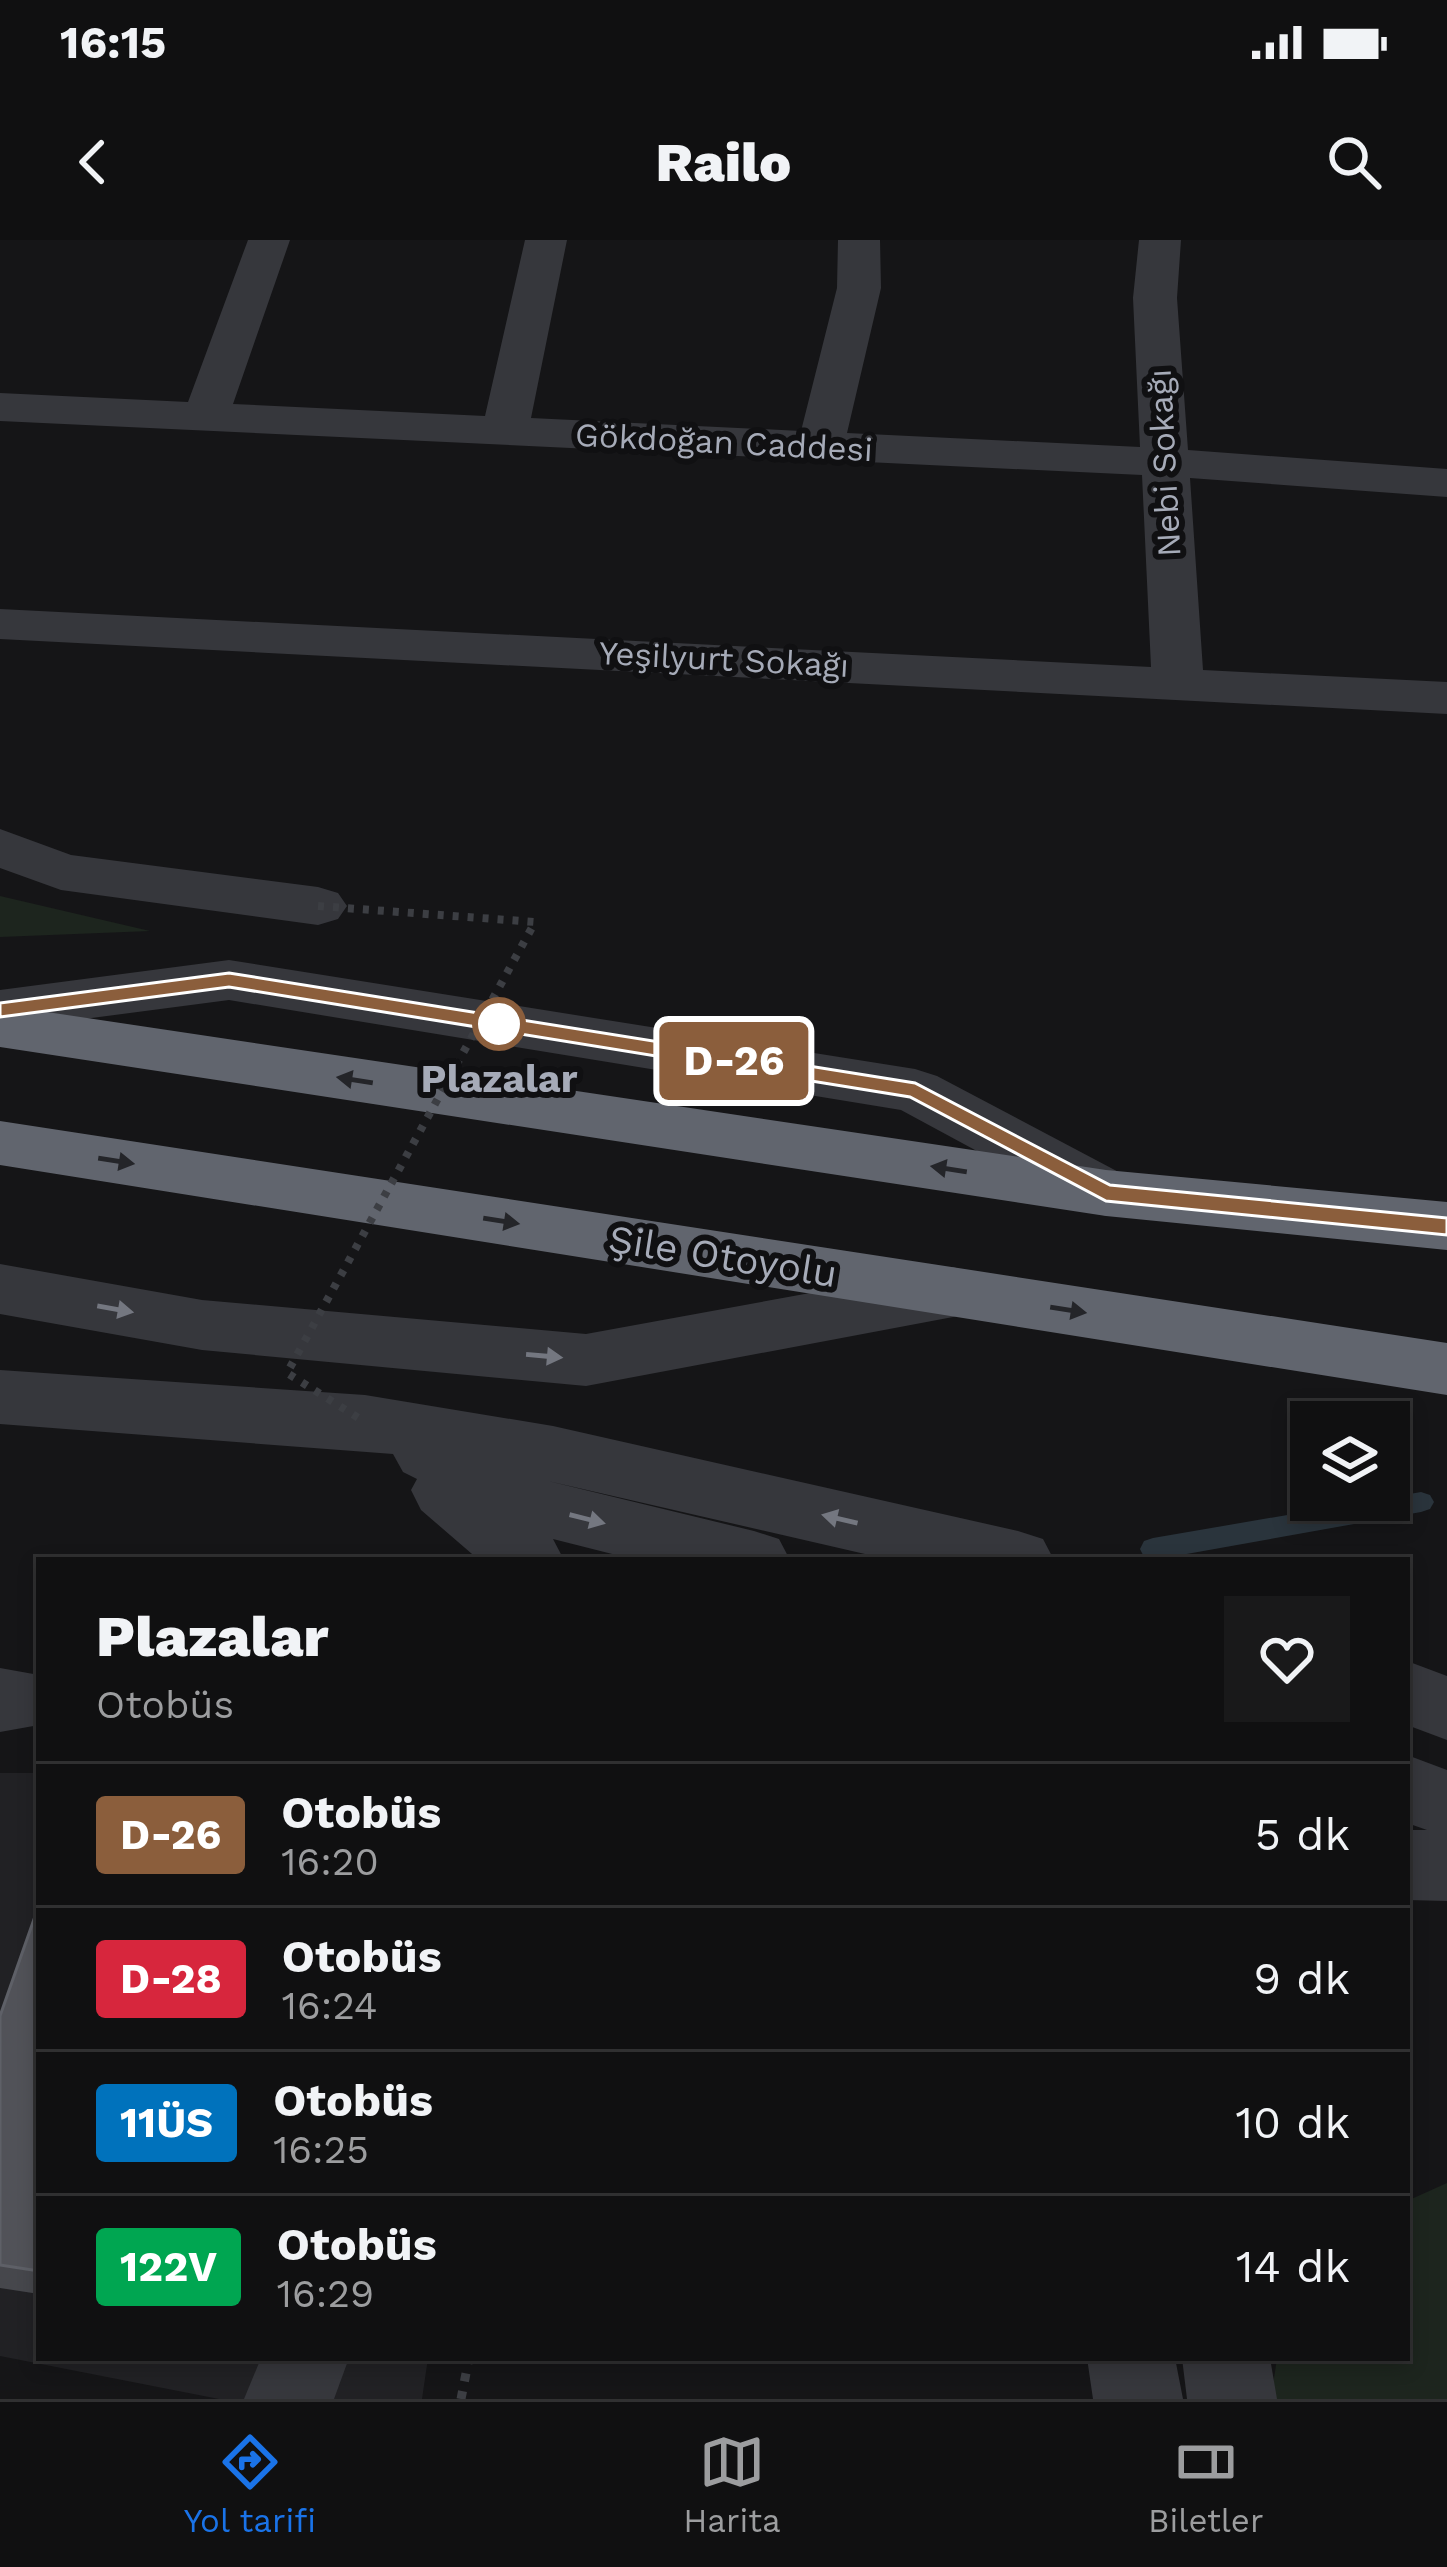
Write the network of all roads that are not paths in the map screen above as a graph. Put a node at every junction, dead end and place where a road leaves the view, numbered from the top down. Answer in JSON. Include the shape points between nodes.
{"nodes":[{"id":1,"x":269,"y":240,"type":"edge"},
{"id":2,"x":546,"y":240,"type":"edge"},
{"id":3,"x":860,"y":240,"type":"edge"},
{"id":4,"x":1160,"y":240,"type":"edge"},
{"id":5,"x":0,"y":407,"type":"edge"},
{"id":6,"x":206,"y":418,"type":"junction"},
{"id":7,"x":505,"y":431,"type":"junction"},
{"id":8,"x":820,"y":447,"type":"junction"},
{"id":9,"x":1162,"y":462,"type":"junction"},
{"id":10,"x":1447,"y":483,"type":"edge"},
{"id":11,"x":0,"y":624,"type":"edge"},
{"id":12,"x":1178,"y":686,"type":"junction"},
{"id":13,"x":1447,"y":698,"type":"edge"},
{"id":14,"x":0,"y":847,"type":"edge"},
{"id":15,"x":318,"y":906,"type":"road end"},
{"id":16,"x":0,"y":1010,"type":"edge"},
{"id":17,"x":0,"y":1027,"type":"edge"},
{"id":18,"x":0,"y":1143,"type":"edge"},
{"id":19,"x":1106,"y":1193,"type":"junction"},
{"id":20,"x":1447,"y":1226,"type":"edge"},
{"id":21,"x":0,"y":1288,"type":"edge"},
{"id":22,"x":953,"y":1292,"type":"junction"},
{"id":23,"x":1447,"y":1369,"type":"edge"},
{"id":24,"x":0,"y":1397,"type":"edge"},
{"id":25,"x":365,"y":1422,"type":"junction"},
{"id":26,"x":979,"y":1555,"type":"edge"},
{"id":27,"x":524,"y":1557,"type":"edge"},
{"id":28,"x":742,"y":1557,"type":"edge"},
{"id":29,"x":1410,"y":1695,"type":"edge"},
{"id":30,"x":1447,"y":1708,"type":"edge"},
{"id":31,"x":1410,"y":1730,"type":"edge"},
{"id":32,"x":1447,"y":1743,"type":"edge"},
{"id":33,"x":1410,"y":1790,"type":"edge"},
{"id":34,"x":1447,"y":1804,"type":"edge"},
{"id":35,"x":1410,"y":1865,"type":"edge"},
{"id":36,"x":1447,"y":1866,"type":"edge"},
{"id":37,"x":304,"y":2361,"type":"edge"},
{"id":38,"x":1131,"y":2361,"type":"edge"},
{"id":39,"x":1226,"y":2361,"type":"edge"},
{"id":40,"x":289,"y":2399,"type":"edge"},
{"id":41,"x":1138,"y":2399,"type":"edge"},
{"id":42,"x":1232,"y":2399,"type":"edge"}],
"edges":[{"from":1,"to":6,"type":"street"},
{"from":2,"to":7,"type":"street"},
{"from":3,"to":8,"type":"street","via":[[859,288]]},
{"from":4,"to":9,"type":"street","name":"Nebi Sokağı"},
{"from":5,"to":6,"type":"street","name":"Gökdoğan Caddesi"},
{"from":6,"to":7,"type":"street","name":"Gökdoğan Caddesi"},
{"from":7,"to":8,"type":"street","name":"Gökdoğan Caddesi"},
{"from":8,"to":9,"type":"street","name":"Gökdoğan Caddesi"},
{"from":9,"to":10,"type":"street","name":"Gökdoğan Caddesi"},
{"from":9,"to":12,"type":"street","name":"Nebi Sokağı"},
{"from":11,"to":12,"type":"street","name":"Yeşilyurt Sokağı"},
{"from":12,"to":13,"type":"street","name":"Yeşilyurt Sokağı"},
{"from":14,"to":15,"type":"street","via":[[61,872]]},
{"from":16,"to":19,"type":"street","via":[[229,980],[915,1090]]},
{"from":19,"to":17,"type":"highway","one_way":true},
{"from":18,"to":22,"type":"highway","name":"Şile Otoyolu","one_way":true},
{"from":19,"to":20,"type":"highway"},
{"from":21,"to":22,"type":"street","one_way":true,"via":[[202,1325],[586,1360]]},
{"from":22,"to":23,"type":"highway","name":"Şile Otoyolu","one_way":true},
{"from":24,"to":25,"type":"street"},
{"from":26,"to":25,"type":"street","one_way":true,"via":[[553,1454]]},
{"from":25,"to":27,"type":"street"},
{"from":25,"to":28,"type":"street","one_way":true,"via":[[534,1506]]},
{"from":29,"to":30,"type":"street"},
{"from":31,"to":32,"type":"street"},
{"from":33,"to":34,"type":"street"},
{"from":35,"to":36,"type":"street"},
{"from":37,"to":40,"type":"street"},
{"from":38,"to":41,"type":"street"},
{"from":39,"to":42,"type":"street"}]}
